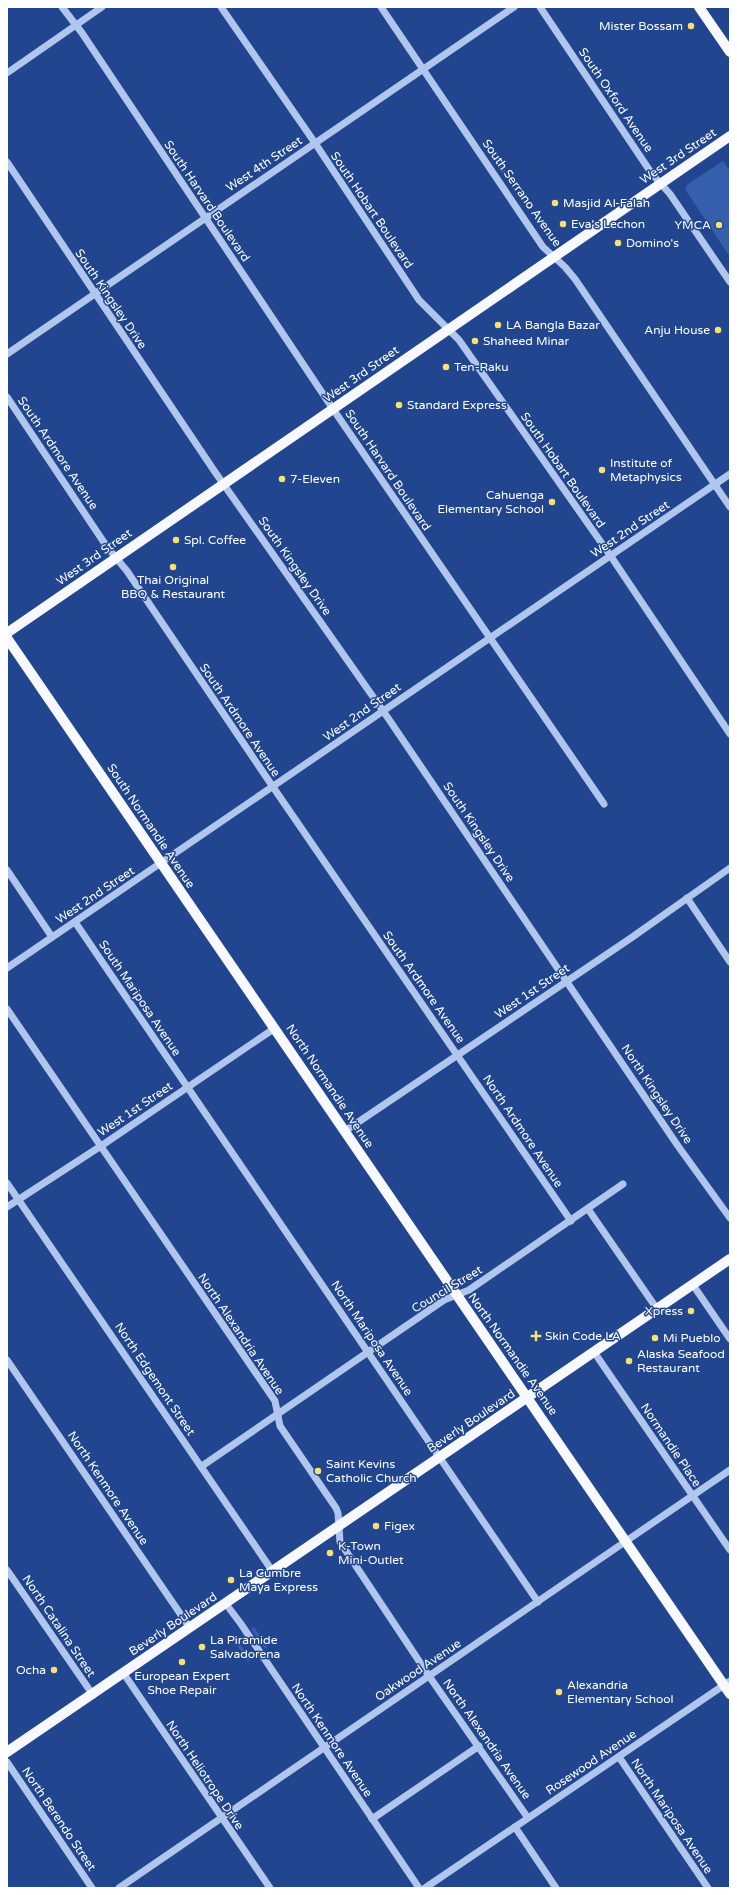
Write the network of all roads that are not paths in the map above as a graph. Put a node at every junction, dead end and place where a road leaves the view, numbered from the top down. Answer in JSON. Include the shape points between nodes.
{"nodes":[{"id":1,"x":62,"y":7,"type":"edge"},
{"id":2,"x":102,"y":7,"type":"edge"},
{"id":3,"x":221,"y":7,"type":"edge"},
{"id":4,"x":381,"y":7,"type":"edge"},
{"id":5,"x":514,"y":7,"type":"edge"},
{"id":6,"x":540,"y":7,"type":"edge"},
{"id":7,"x":699,"y":7,"type":"edge"},
{"id":8,"x":75,"y":26,"type":"junction"},
{"id":9,"x":730,"y":52,"type":"edge"},
{"id":10,"x":423,"y":69,"type":"junction"},
{"id":11,"x":7,"y":73,"type":"edge"},
{"id":12,"x":730,"y":136,"type":"edge"},
{"id":13,"x":315,"y":143,"type":"junction"},
{"id":14,"x":7,"y":162,"type":"edge"},
{"id":15,"x":661,"y":184,"type":"junction"},
{"id":16,"x":205,"y":218,"type":"junction"},
{"id":17,"x":554,"y":257,"type":"junction"},
{"id":18,"x":730,"y":282,"type":"edge"},
{"id":19,"x":95,"y":294,"type":"junction"},
{"id":20,"x":448,"y":330,"type":"junction"},
{"id":21,"x":7,"y":354,"type":"edge"},
{"id":22,"x":7,"y":397,"type":"edge"},
{"id":23,"x":333,"y":409,"type":"junction"},
{"id":24,"x":730,"y":474,"type":"edge"},
{"id":25,"x":224,"y":483,"type":"junction"},
{"id":26,"x":715,"y":485,"type":"junction"},
{"id":27,"x":730,"y":507,"type":"edge"},
{"id":28,"x":610,"y":555,"type":"junction"},
{"id":29,"x":116,"y":558,"type":"junction"},
{"id":30,"x":7,"y":633,"type":"edge"},
{"id":31,"x":7,"y":638,"type":"edge"},
{"id":32,"x":489,"y":638,"type":"junction"},
{"id":33,"x":383,"y":711,"type":"junction"},
{"id":34,"x":730,"y":734,"type":"edge"},
{"id":35,"x":273,"y":787,"type":"junction"},
{"id":36,"x":604,"y":804,"type":"dead end"},
{"id":37,"x":161,"y":863,"type":"junction"},
{"id":38,"x":730,"y":868,"type":"edge"},
{"id":39,"x":7,"y":870,"type":"edge"},
{"id":40,"x":687,"y":898,"type":"junction"},
{"id":41,"x":75,"y":922,"type":"junction"},
{"id":42,"x":52,"y":937,"type":"junction"},
{"id":43,"x":730,"y":962,"type":"edge"},
{"id":44,"x":7,"y":968,"type":"edge"},
{"id":45,"x":568,"y":980,"type":"junction"},
{"id":46,"x":7,"y":1009,"type":"edge"},
{"id":47,"x":274,"y":1028,"type":"junction"},
{"id":48,"x":457,"y":1054,"type":"junction"},
{"id":49,"x":187,"y":1087,"type":"junction"},
{"id":50,"x":345,"y":1131,"type":"junction"},
{"id":51,"x":100,"y":1146,"type":"junction"},
{"id":52,"x":7,"y":1183,"type":"edge"},
{"id":53,"x":623,"y":1184,"type":"dead end"},
{"id":54,"x":19,"y":1200,"type":"junction"},
{"id":55,"x":7,"y":1207,"type":"edge"},
{"id":56,"x":588,"y":1209,"type":"junction"},
{"id":57,"x":730,"y":1218,"type":"edge"},
{"id":58,"x":571,"y":1220,"type":"junction"},
{"id":59,"x":730,"y":1259,"type":"edge"},
{"id":60,"x":693,"y":1285,"type":"junction"},
{"id":61,"x":456,"y":1295,"type":"junction"},
{"id":62,"x":657,"y":1309,"type":"junction"},
{"id":63,"x":730,"y":1338,"type":"edge"},
{"id":64,"x":369,"y":1352,"type":"junction"},
{"id":65,"x":594,"y":1352,"type":"junction"},
{"id":66,"x":7,"y":1360,"type":"edge"},
{"id":67,"x":527,"y":1398,"type":"junction"},
{"id":68,"x":277,"y":1415,"type":"junction"},
{"id":69,"x":441,"y":1457,"type":"junction"},
{"id":70,"x":202,"y":1466,"type":"junction"},
{"id":71,"x":730,"y":1470,"type":"edge"},
{"id":72,"x":692,"y":1495,"type":"junction"},
{"id":73,"x":339,"y":1527,"type":"junction"},
{"id":74,"x":625,"y":1542,"type":"junction"},
{"id":75,"x":730,"y":1550,"type":"edge"},
{"id":76,"x":7,"y":1570,"type":"edge"},
{"id":77,"x":273,"y":1572,"type":"junction"},
{"id":78,"x":538,"y":1602,"type":"junction"},
{"id":79,"x":226,"y":1604,"type":"junction"},
{"id":80,"x":190,"y":1628,"type":"junction"},
{"id":81,"x":124,"y":1674,"type":"junction"},
{"id":82,"x":429,"y":1676,"type":"junction"},
{"id":83,"x":728,"y":1687,"type":"edge"},
{"id":84,"x":92,"y":1695,"type":"junction"},
{"id":85,"x":479,"y":1746,"type":"junction"},
{"id":86,"x":324,"y":1748,"type":"junction"},
{"id":87,"x":7,"y":1752,"type":"edge"},
{"id":88,"x":619,"y":1757,"type":"junction"},
{"id":89,"x":7,"y":1762,"type":"edge"},
{"id":90,"x":221,"y":1818,"type":"junction"},
{"id":91,"x":528,"y":1818,"type":"junction"},
{"id":92,"x":372,"y":1819,"type":"junction"},
{"id":93,"x":515,"y":1826,"type":"junction"},
{"id":94,"x":92,"y":1888,"type":"edge"},
{"id":95,"x":119,"y":1888,"type":"edge"},
{"id":96,"x":270,"y":1888,"type":"edge"},
{"id":97,"x":419,"y":1888,"type":"edge"},
{"id":98,"x":425,"y":1888,"type":"edge"},
{"id":99,"x":556,"y":1888,"type":"edge"},
{"id":100,"x":708,"y":1888,"type":"edge"}],
"edges":[{"from":1,"to":8,"type":"street","name":"South Harvard Boulevard"},
{"from":2,"to":8,"type":"street"},
{"from":3,"to":13,"type":"street","name":"South Hobart Boulevard"},
{"from":4,"to":10,"type":"street","name":"South Serrano Avenue"},
{"from":5,"to":10,"type":"street","name":"West 4th Street"},
{"from":6,"to":15,"type":"street","name":"South Oxford Avenue"},
{"from":7,"to":9,"type":"main road"},
{"from":8,"to":11,"type":"street"},
{"from":8,"to":16,"type":"street","name":"South Harvard Boulevard"},
{"from":10,"to":13,"type":"street","name":"West 4th Street"},
{"from":10,"to":17,"type":"street","name":"South Serrano Avenue","via":[[543,247]]},
{"from":12,"to":15,"type":"main road","name":"West 3rd Street"},
{"from":13,"to":16,"type":"street","name":"West 4th Street"},
{"from":13,"to":20,"type":"street","name":"South Hobart Boulevard","via":[[418,300]]},
{"from":14,"to":19,"type":"street","name":"South Kingsley Drive"},
{"from":15,"to":17,"type":"main road","name":"West 3rd Street"},
{"from":15,"to":18,"type":"street","name":"South Oxford Avenue"},
{"from":16,"to":19,"type":"street","name":"West 4th Street"},
{"from":16,"to":23,"type":"street","name":"South Harvard Boulevard"},
{"from":17,"to":20,"type":"main road","name":"West 3rd Street"},
{"from":17,"to":26,"type":"street","name":"South Serrano Avenue","via":[[575,279]]},
{"from":19,"to":21,"type":"street","name":"West 4th Street"},
{"from":19,"to":25,"type":"street","name":"South Kingsley Drive"},
{"from":20,"to":23,"type":"main road","name":"West 3rd Street"},
{"from":20,"to":28,"type":"street","name":"South Hobart Boulevard","via":[[459,340]]},
{"from":22,"to":29,"type":"street","name":"South Ardmore Avenue"},
{"from":23,"to":25,"type":"main road","name":"West 3rd Street"},
{"from":23,"to":32,"type":"street","name":"South Harvard Boulevard"},
{"from":24,"to":26,"type":"street","name":"West 2nd Street"},
{"from":25,"to":29,"type":"main road","name":"West 3rd Street"},
{"from":25,"to":33,"type":"street","name":"South Kingsley Drive"},
{"from":26,"to":27,"type":"street","name":"South Serrano Avenue"},
{"from":26,"to":28,"type":"street","name":"West 2nd Street"},
{"from":28,"to":32,"type":"street","name":"West 2nd Street"},
{"from":28,"to":34,"type":"street","name":"South Hobart Boulevard"},
{"from":29,"to":30,"type":"main road","name":"West 3rd Street"},
{"from":29,"to":35,"type":"street","name":"South Ardmore Avenue"},
{"from":31,"to":37,"type":"main road","name":"South Normandie Avenue"},
{"from":32,"to":33,"type":"street","name":"West 2nd Street"},
{"from":32,"to":36,"type":"street","name":"South Harvard Boulevard"},
{"from":33,"to":35,"type":"street","name":"West 2nd Street"},
{"from":33,"to":45,"type":"street","name":"South Kingsley Drive"},
{"from":35,"to":37,"type":"street","name":"West 2nd Street"},
{"from":35,"to":48,"type":"street","name":"South Ardmore Avenue"},
{"from":37,"to":41,"type":"street","name":"West 2nd Street"},
{"from":37,"to":47,"type":"main road","name":"South Normandie Avenue"},
{"from":38,"to":40,"type":"street","name":"West 1st Street"},
{"from":39,"to":42,"type":"street"},
{"from":40,"to":43,"type":"street"},
{"from":40,"to":45,"type":"street","name":"West 1st Street"},
{"from":41,"to":42,"type":"street","name":"West 2nd Street"},
{"from":41,"to":49,"type":"street","name":"South Mariposa Avenue"},
{"from":42,"to":44,"type":"street","name":"West 2nd Street"},
{"from":45,"to":48,"type":"street","name":"West 1st Street"},
{"from":45,"to":57,"type":"street","name":"North Kingsley Drive","via":[[678,1146]]},
{"from":46,"to":51,"type":"street","name":"North Alexandria Avenue"},
{"from":47,"to":49,"type":"street","name":"West 1st Street"},
{"from":47,"to":50,"type":"main road","name":"North Normandie Avenue"},
{"from":48,"to":50,"type":"street","name":"West 1st Street"},
{"from":48,"to":58,"type":"street","name":"North Ardmore Avenue"},
{"from":49,"to":51,"type":"street","name":"West 1st Street"},
{"from":49,"to":64,"type":"street","name":"North Mariposa Avenue"},
{"from":50,"to":61,"type":"main road","name":"North Normandie Avenue"},
{"from":51,"to":54,"type":"street","name":"West 1st Street"},
{"from":51,"to":68,"type":"street","name":"North Alexandria Avenue","via":[[275,1401]]},
{"from":52,"to":54,"type":"street","name":"North Edgemont Street"},
{"from":53,"to":56,"type":"street","name":"Council Street"},
{"from":54,"to":55,"type":"street","name":"West 1st Street"},
{"from":54,"to":70,"type":"street","name":"North Edgemont Street"},
{"from":56,"to":58,"type":"street","name":"Council Street"},
{"from":56,"to":62,"type":"street"},
{"from":58,"to":61,"type":"street","name":"Council Street","via":[[469,1290]]},
{"from":59,"to":60,"type":"main road","name":"Beverly Boulevard"},
{"from":60,"to":62,"type":"main road","name":"Beverly Boulevard"},
{"from":60,"to":63,"type":"street"},
{"from":61,"to":64,"type":"street","name":"Council Street","via":[[444,1300]]},
{"from":61,"to":67,"type":"main road","name":"North Normandie Avenue"},
{"from":62,"to":65,"type":"main road","name":"Beverly Boulevard"},
{"from":64,"to":68,"type":"street","name":"Council Street"},
{"from":64,"to":69,"type":"street","name":"North Mariposa Avenue"},
{"from":65,"to":67,"type":"main road","name":"Beverly Boulevard"},
{"from":65,"to":72,"type":"street","name":"Normandie Place"},
{"from":66,"to":80,"type":"street","name":"North Kenmore Avenue"},
{"from":67,"to":69,"type":"main road","name":"Beverly Boulevard"},
{"from":67,"to":74,"type":"main road","name":"North Normandie Avenue"},
{"from":68,"to":70,"type":"street","name":"Council Street"},
{"from":68,"to":73,"type":"street","name":"North Alexandria Avenue","via":[[280,1426],[336,1508]]},
{"from":69,"to":73,"type":"main road","name":"Beverly Boulevard"},
{"from":69,"to":78,"type":"street","name":"North Mariposa Avenue"},
{"from":70,"to":77,"type":"street","name":"North Edgemont Street"},
{"from":71,"to":72,"type":"street","name":"Oakwood Avenue"},
{"from":72,"to":74,"type":"street","name":"Oakwood Avenue"},
{"from":72,"to":75,"type":"street","name":"Normandie Place"},
{"from":73,"to":77,"type":"main road","name":"Beverly Boulevard"},
{"from":73,"to":82,"type":"street","name":"North Alexandria Avenue","via":[[340,1542]]},
{"from":74,"to":78,"type":"street","name":"Oakwood Avenue"},
{"from":74,"to":83,"type":"main road","name":"North Normandie Avenue"},
{"from":76,"to":84,"type":"street","name":"North Catalina Street"},
{"from":77,"to":79,"type":"main road","name":"Beverly Boulevard"},
{"from":78,"to":82,"type":"street","name":"Oakwood Avenue"},
{"from":79,"to":80,"type":"main road","name":"Beverly Boulevard"},
{"from":79,"to":86,"type":"street","name":"North Kenmore Avenue"},
{"from":80,"to":81,"type":"main road","name":"Beverly Boulevard"},
{"from":81,"to":84,"type":"main road","name":"Beverly Boulevard"},
{"from":81,"to":90,"type":"street","name":"North Heliotrope Drive"},
{"from":82,"to":85,"type":"street","name":"North Alexandria Avenue"},
{"from":82,"to":86,"type":"street","name":"Oakwood Avenue"},
{"from":83,"to":88,"type":"street","name":"Rosewood Avenue"},
{"from":84,"to":87,"type":"main road","name":"Beverly Boulevard"},
{"from":85,"to":91,"type":"street","name":"North Alexandria Avenue"},
{"from":85,"to":92,"type":"street"},
{"from":86,"to":90,"type":"street","name":"Oakwood Avenue"},
{"from":86,"to":92,"type":"street","name":"North Kenmore Avenue"},
{"from":88,"to":91,"type":"street","name":"Rosewood Avenue"},
{"from":88,"to":100,"type":"street","name":"North Mariposa Avenue"},
{"from":89,"to":94,"type":"street","name":"North Berendo Street"},
{"from":90,"to":95,"type":"street","name":"Oakwood Avenue"},
{"from":90,"to":96,"type":"street","name":"North Heliotrope Drive"},
{"from":91,"to":93,"type":"street","name":"Rosewood Avenue"},
{"from":92,"to":97,"type":"street","name":"North Kenmore Avenue"},
{"from":93,"to":98,"type":"street","name":"Rosewood Avenue"},
{"from":93,"to":99,"type":"street"}]}
